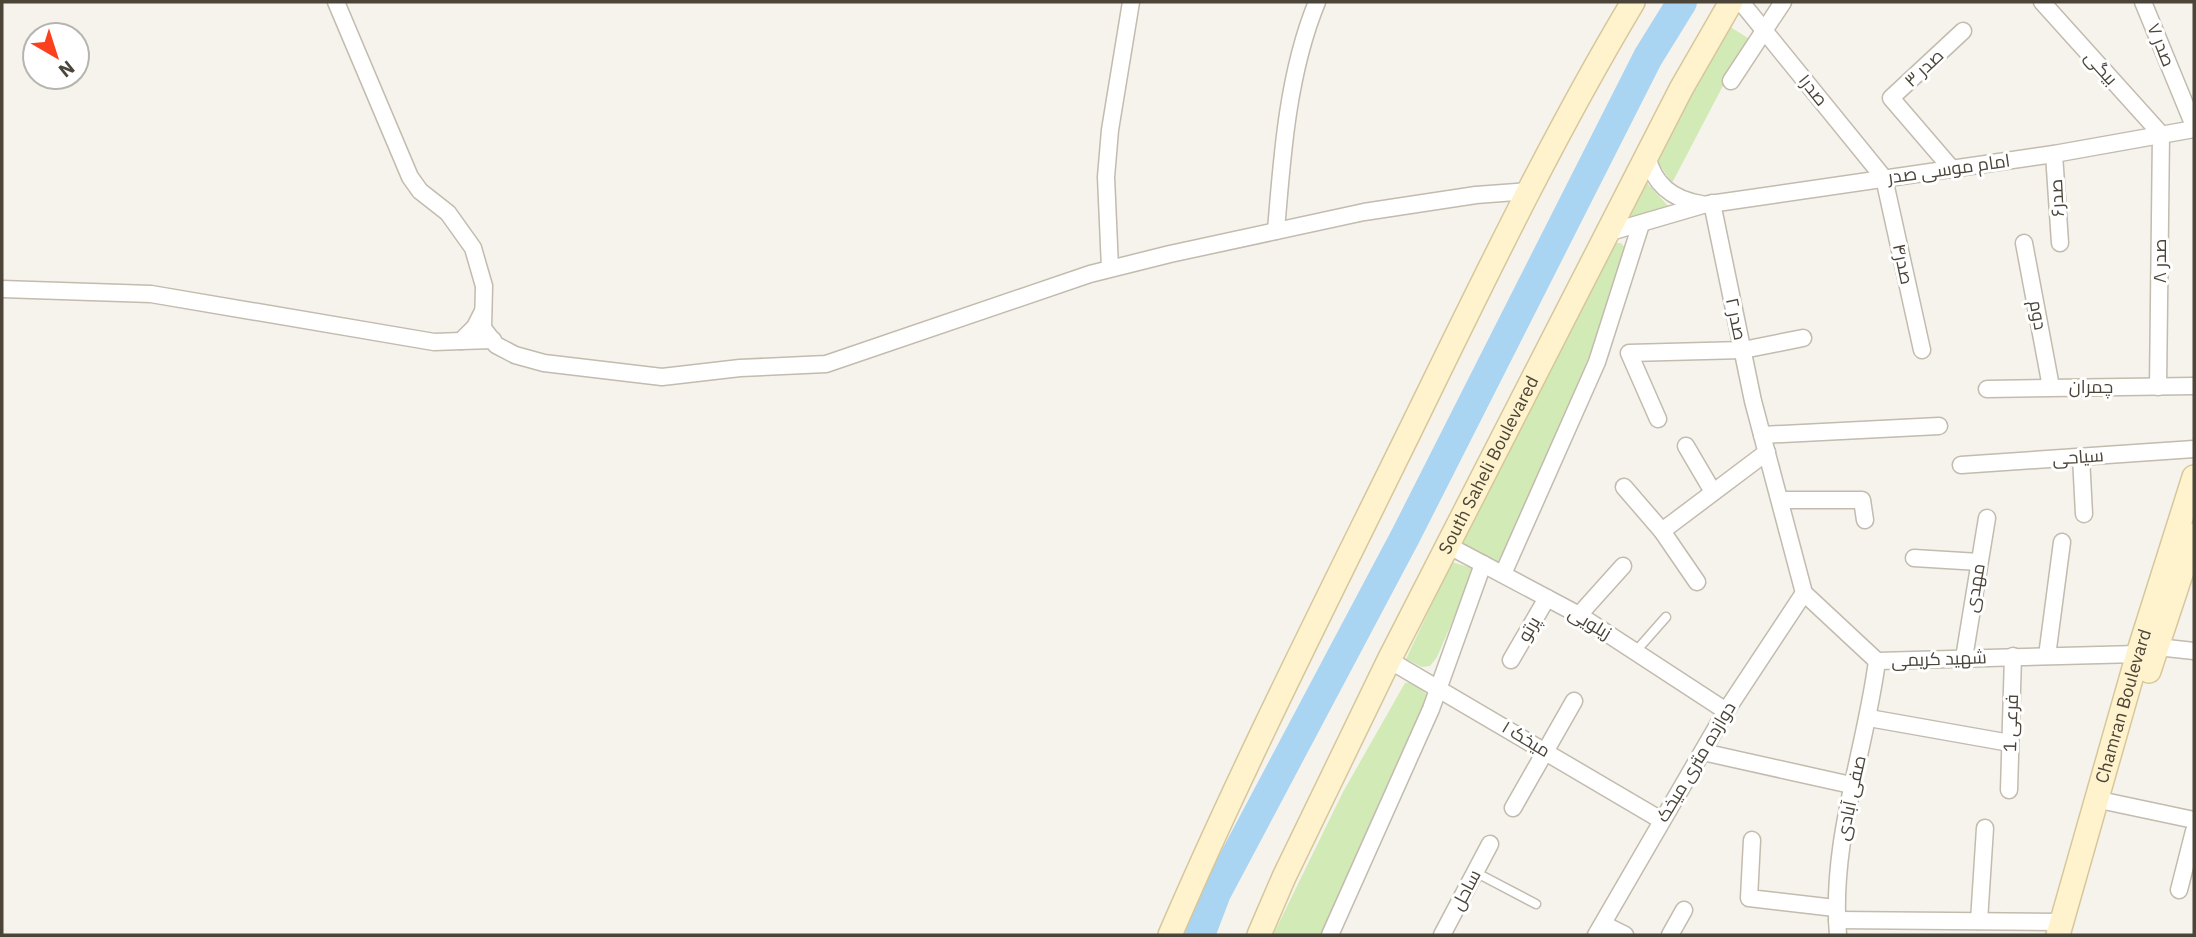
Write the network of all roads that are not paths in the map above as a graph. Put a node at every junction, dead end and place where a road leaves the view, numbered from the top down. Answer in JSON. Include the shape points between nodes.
{"nodes":[{"id":1,"x":336,"y":2,"type":"edge"},
{"id":2,"x":1131,"y":2,"type":"edge"},
{"id":3,"x":1317,"y":2,"type":"edge"},
{"id":4,"x":1633,"y":2,"type":"edge"},
{"id":5,"x":1731,"y":2,"type":"edge"},
{"id":6,"x":1741,"y":2,"type":"edge"},
{"id":7,"x":1783,"y":2,"type":"edge"},
{"id":8,"x":2042,"y":2,"type":"edge"},
{"id":9,"x":2143,"y":2,"type":"edge"},
{"id":10,"x":1764,"y":30,"type":"junction"},
{"id":11,"x":1964,"y":31,"type":"dead end"},
{"id":12,"x":1731,"y":81,"type":"dead end"},
{"id":13,"x":2194,"y":128,"type":"edge"},
{"id":14,"x":2161,"y":134,"type":"junction"},
{"id":15,"x":2054,"y":154,"type":"junction"},
{"id":16,"x":1647,"y":156,"type":"junction"},
{"id":17,"x":1952,"y":169,"type":"junction"},
{"id":18,"x":1884,"y":178,"type":"junction"},
{"id":19,"x":1530,"y":191,"type":"junction"},
{"id":20,"x":1708,"y":204,"type":"junction"},
{"id":21,"x":1641,"y":223,"type":"junction"},
{"id":22,"x":1276,"y":231,"type":"junction"},
{"id":23,"x":1607,"y":233,"type":"junction"},
{"id":24,"x":2024,"y":243,"type":"dead end"},
{"id":25,"x":2060,"y":243,"type":"dead end"},
{"id":26,"x":1110,"y":268,"type":"junction"},
{"id":27,"x":2,"y":289,"type":"edge"},
{"id":28,"x":484,"y":309,"type":"junction"},
{"id":29,"x":1803,"y":338,"type":"dead end"},
{"id":30,"x":493,"y":340,"type":"junction"},
{"id":31,"x":461,"y":341,"type":"junction"},
{"id":32,"x":1743,"y":350,"type":"junction"},
{"id":33,"x":1922,"y":350,"type":"dead end"},
{"id":34,"x":2194,"y":386,"type":"edge"},
{"id":35,"x":2051,"y":387,"type":"junction"},
{"id":36,"x":2158,"y":387,"type":"junction"},
{"id":37,"x":1987,"y":389,"type":"dead end"},
{"id":38,"x":1658,"y":419,"type":"dead end"},
{"id":39,"x":1939,"y":426,"type":"dead end"},
{"id":40,"x":1762,"y":435,"type":"junction"},
{"id":41,"x":1686,"y":446,"type":"dead end"},
{"id":42,"x":2194,"y":449,"type":"edge"},
{"id":43,"x":1767,"y":452,"type":"junction"},
{"id":44,"x":2081,"y":457,"type":"junction"},
{"id":45,"x":1961,"y":465,"type":"dead end"},
{"id":46,"x":2194,"y":477,"type":"edge"},
{"id":47,"x":1623,"y":487,"type":"dead end"},
{"id":48,"x":1713,"y":492,"type":"junction"},
{"id":49,"x":1781,"y":500,"type":"junction"},
{"id":50,"x":2084,"y":514,"type":"dead end"},
{"id":51,"x":1987,"y":518,"type":"dead end"},
{"id":52,"x":1865,"y":520,"type":"dead end"},
{"id":53,"x":1662,"y":531,"type":"junction"},
{"id":54,"x":2194,"y":535,"type":"edge"},
{"id":55,"x":2062,"y":542,"type":"dead end"},
{"id":56,"x":1449,"y":546,"type":"junction"},
{"id":57,"x":1914,"y":558,"type":"dead end"},
{"id":58,"x":1979,"y":562,"type":"junction"},
{"id":59,"x":1483,"y":564,"type":"junction"},
{"id":60,"x":1623,"y":566,"type":"dead end"},
{"id":61,"x":1503,"y":574,"type":"junction"},
{"id":62,"x":1697,"y":582,"type":"dead end"},
{"id":63,"x":1804,"y":593,"type":"junction"},
{"id":64,"x":1547,"y":598,"type":"junction"},
{"id":65,"x":1579,"y":615,"type":"junction"},
{"id":66,"x":1666,"y":617,"type":"dead end"},
{"id":67,"x":2147,"y":650,"type":"junction"},
{"id":68,"x":2194,"y":651,"type":"edge"},
{"id":69,"x":1636,"y":652,"type":"junction"},
{"id":70,"x":2013,"y":656,"type":"junction"},
{"id":71,"x":2047,"y":656,"type":"junction"},
{"id":72,"x":1964,"y":658,"type":"junction"},
{"id":73,"x":1390,"y":660,"type":"junction"},
{"id":74,"x":1511,"y":660,"type":"dead end"},
{"id":75,"x":1877,"y":661,"type":"junction"},
{"id":76,"x":1437,"y":686,"type":"junction"},
{"id":77,"x":1574,"y":701,"type":"dead end"},
{"id":78,"x":1726,"y":711,"type":"junction"},
{"id":79,"x":1869,"y":718,"type":"junction"},
{"id":80,"x":2010,"y":743,"type":"junction"},
{"id":81,"x":1546,"y":751,"type":"junction"},
{"id":82,"x":1703,"y":752,"type":"junction"},
{"id":83,"x":1851,"y":785,"type":"junction"},
{"id":84,"x":2008,"y":790,"type":"dead end"},
{"id":85,"x":2109,"y":802,"type":"junction"},
{"id":86,"x":1513,"y":808,"type":"dead end"},
{"id":87,"x":1661,"y":820,"type":"junction"},
{"id":88,"x":2194,"y":820,"type":"edge"},
{"id":89,"x":1985,"y":828,"type":"dead end"},
{"id":90,"x":2194,"y":831,"type":"edge"},
{"id":91,"x":1752,"y":840,"type":"dead end"},
{"id":92,"x":1490,"y":844,"type":"dead end"},
{"id":93,"x":1475,"y":872,"type":"junction"},
{"id":94,"x":2179,"y":890,"type":"dead end"},
{"id":95,"x":1536,"y":904,"type":"dead end"},
{"id":96,"x":1684,"y":910,"type":"dead end"},
{"id":97,"x":1836,"y":921,"type":"edge"},
{"id":98,"x":1979,"y":921,"type":"junction"},
{"id":99,"x":1599,"y":930,"type":"edge"},
{"id":100,"x":2063,"y":931,"type":"edge"},
{"id":101,"x":1170,"y":935,"type":"edge"},
{"id":102,"x":1259,"y":935,"type":"edge"},
{"id":103,"x":1330,"y":935,"type":"edge"},
{"id":104,"x":1442,"y":935,"type":"edge"},
{"id":105,"x":1625,"y":935,"type":"edge"},
{"id":106,"x":1670,"y":935,"type":"edge"}],
"edges":[{"from":1,"to":28,"type":"street","via":[[410,177],[448,213],[473,248],[484,286]]},
{"from":2,"to":26,"type":"street","via":[[1108,154]]},
{"from":3,"to":22,"type":"street","via":[[1304,41],[1286,132]]},
{"from":4,"to":19,"type":"main road"},
{"from":5,"to":16,"type":"main road","name":"South Saheli Boulevared"},
{"from":6,"to":10,"type":"street","name":"صدر۱"},
{"from":7,"to":10,"type":"street"},
{"from":8,"to":14,"type":"street","name":"بیگی"},
{"from":9,"to":13,"type":"street","name":"صدر ۷"},
{"from":10,"to":12,"type":"street"},
{"from":10,"to":18,"type":"street","name":"صدر۱"},
{"from":11,"to":17,"type":"street","name":"صدر ۳","via":[[1891,98]]},
{"from":13,"to":14,"type":"street","name":"امام موسی صدر"},
{"from":14,"to":15,"type":"street","name":"امام موسی صدر"},
{"from":14,"to":36,"type":"street","name":"صدر ۸"},
{"from":15,"to":17,"type":"street","name":"امام موسی صدر"},
{"from":15,"to":25,"type":"street","name":"صدر۶"},
{"from":16,"to":20,"type":"street","via":[[1658,183],[1669,194],[1685,202]]},
{"from":16,"to":23,"type":"main road","name":"South Saheli Boulevared"},
{"from":17,"to":18,"type":"street","name":"امام موسی صدر"},
{"from":18,"to":20,"type":"street","name":"امام موسی صدر"},
{"from":18,"to":33,"type":"street","name":"صدر۴"},
{"from":19,"to":22,"type":"street","via":[[1364,212]]},
{"from":19,"to":101,"type":"main road","via":[[1226,804]]},
{"from":20,"to":21,"type":"street","name":"امام موسی صدر"},
{"from":20,"to":32,"type":"street","name":"صدر ۲"},
{"from":21,"to":23,"type":"street","name":"امام موسی صدر"},
{"from":21,"to":61,"type":"street","via":[[1597,362]]},
{"from":22,"to":26,"type":"street"},
{"from":23,"to":56,"type":"main road","name":"South Saheli Boulevared"},
{"from":24,"to":35,"type":"street","name":"دوم"},
{"from":26,"to":30,"type":"street","via":[[826,364],[662,377],[544,363],[515,355]]},
{"from":27,"to":31,"type":"street","via":[[151,295],[434,342]]},
{"from":28,"to":30,"type":"street","via":[[484,328]]},
{"from":28,"to":31,"type":"street"},
{"from":29,"to":32,"type":"street"},
{"from":30,"to":31,"type":"street"},
{"from":32,"to":38,"type":"street","via":[[1629,353]]},
{"from":32,"to":40,"type":"street","name":"صدر ۲"},
{"from":34,"to":36,"type":"street","name":"چمران"},
{"from":35,"to":36,"type":"street","name":"چمران"},
{"from":35,"to":37,"type":"street","name":"چمران"},
{"from":39,"to":40,"type":"street"},
{"from":40,"to":43,"type":"street"},
{"from":41,"to":48,"type":"street"},
{"from":42,"to":44,"type":"street","name":"سیاحی"},
{"from":43,"to":48,"type":"street"},
{"from":43,"to":49,"type":"street"},
{"from":44,"to":45,"type":"street","name":"سیاحی"},
{"from":44,"to":50,"type":"street"},
{"from":46,"to":67,"type":"main road","name":"Chamran Boulevard"},
{"from":47,"to":53,"type":"street"},
{"from":48,"to":53,"type":"street"},
{"from":49,"to":52,"type":"street","via":[[1863,500]]},
{"from":49,"to":63,"type":"street"},
{"from":51,"to":58,"type":"street","name":"مهدی"},
{"from":53,"to":62,"type":"street"},
{"from":54,"to":67,"type":"main road","name":"Chamran Boulevard"},
{"from":55,"to":71,"type":"street"},
{"from":56,"to":59,"type":"street","name":"زیلویی"},
{"from":56,"to":73,"type":"main road","name":"South Saheli Boulevared"},
{"from":57,"to":58,"type":"street"},
{"from":58,"to":72,"type":"street","name":"مهدی"},
{"from":59,"to":61,"type":"street","name":"زیلویی"},
{"from":59,"to":76,"type":"street"},
{"from":60,"to":65,"type":"street"},
{"from":61,"to":64,"type":"street","name":"زیلویی"},
{"from":63,"to":75,"type":"street","name":"شهید کریمی"},
{"from":63,"to":78,"type":"street","name":"دوازده متری میخک"},
{"from":64,"to":65,"type":"street","name":"زیلویی"},
{"from":64,"to":74,"type":"street","name":"پرتو"},
{"from":65,"to":69,"type":"street","name":"زیلویی"},
{"from":66,"to":69,"type":"lane"},
{"from":67,"to":68,"type":"street","name":"شهید کریمی"},
{"from":67,"to":71,"type":"street","name":"شهید کریمی"},
{"from":67,"to":85,"type":"main road","name":"Chamran Boulevard"},
{"from":67,"to":100,"type":"main road","name":"Chamran Boulevard"},
{"from":69,"to":78,"type":"street","name":"زیلویی"},
{"from":70,"to":71,"type":"street","name":"شهید کریمی"},
{"from":70,"to":72,"type":"street","name":"شهید کریمی"},
{"from":70,"to":80,"type":"street","name":"فرعی 1"},
{"from":72,"to":75,"type":"street","name":"شهید کریمی"},
{"from":73,"to":76,"type":"street","name":"میخک ۱"},
{"from":73,"to":102,"type":"main road","name":"South Saheli Boulevared"},
{"from":75,"to":79,"type":"street","name":"صفی آبادی"},
{"from":76,"to":81,"type":"street","name":"میخک ۱"},
{"from":76,"to":103,"type":"street","via":[[1431,709]]},
{"from":77,"to":81,"type":"street"},
{"from":78,"to":82,"type":"street","name":"دوازده متری میخک"},
{"from":79,"to":80,"type":"street"},
{"from":79,"to":83,"type":"street","name":"صفی آبادی"},
{"from":80,"to":84,"type":"street","name":"فرعی 1"},
{"from":81,"to":86,"type":"street"},
{"from":81,"to":87,"type":"street","name":"میخک ۱"},
{"from":82,"to":83,"type":"street"},
{"from":82,"to":87,"type":"street","name":"دوازده متری میخک"},
{"from":83,"to":97,"type":"street","name":"صفی آبادی","via":[[1840,846]]},
{"from":85,"to":88,"type":"street"},
{"from":85,"to":100,"type":"main road","name":"Chamran Boulevard"},
{"from":87,"to":99,"type":"street","name":"دوازده متری میخک"},
{"from":89,"to":98,"type":"street"},
{"from":90,"to":94,"type":"street"},
{"from":91,"to":97,"type":"street","via":[[1749,898]]},
{"from":92,"to":93,"type":"street","name":"ساحل"},
{"from":93,"to":95,"type":"lane"},
{"from":93,"to":104,"type":"street","name":"ساحل"},
{"from":96,"to":106,"type":"street"},
{"from":97,"to":98,"type":"street"},
{"from":98,"to":100,"type":"street"},
{"from":99,"to":105,"type":"street"}]}
